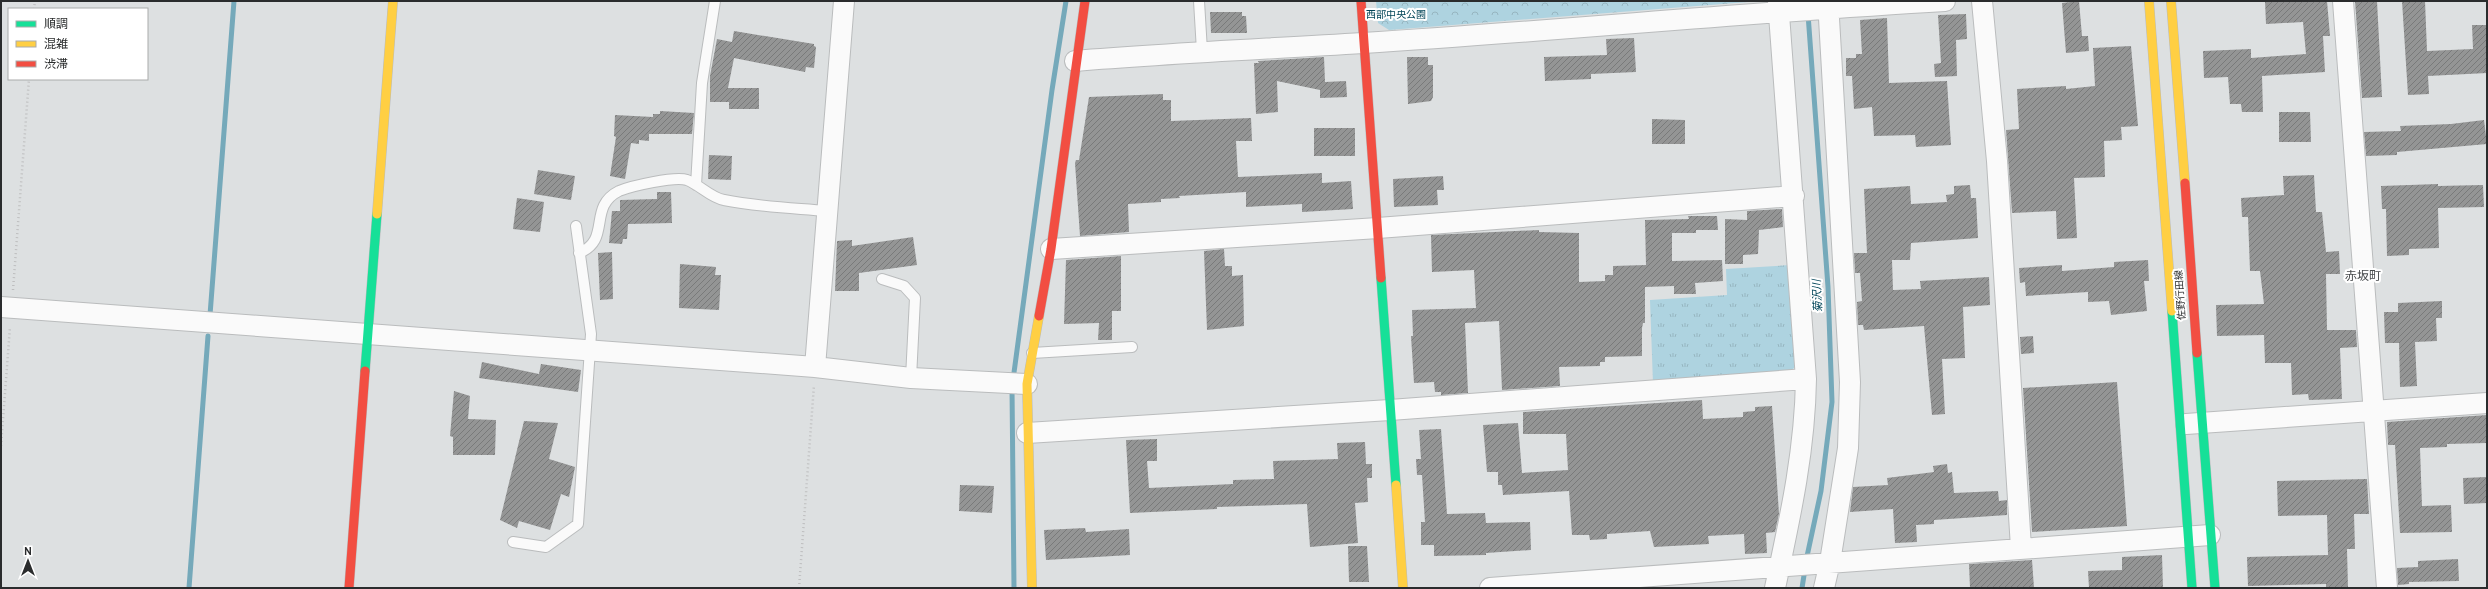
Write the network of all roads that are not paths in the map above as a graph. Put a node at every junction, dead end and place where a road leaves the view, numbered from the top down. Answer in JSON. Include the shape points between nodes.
{"nodes":[{"id":1,"x":393,"y":1,"type":"edge"},
{"id":2,"x":716,"y":1,"type":"edge"},
{"id":3,"x":844,"y":1,"type":"edge"},
{"id":4,"x":1085,"y":1,"type":"edge"},
{"id":5,"x":1199,"y":1,"type":"edge"},
{"id":6,"x":1361,"y":1,"type":"edge"},
{"id":7,"x":1945,"y":1,"type":"edge"},
{"id":8,"x":1982,"y":1,"type":"edge"},
{"id":9,"x":2149,"y":1,"type":"edge"},
{"id":10,"x":2171,"y":1,"type":"edge"},
{"id":11,"x":2343,"y":1,"type":"edge"},
{"id":12,"x":1824,"y":6,"type":"edge"},
{"id":13,"x":1783,"y":8,"type":"edge"},
{"id":14,"x":1364,"y":43,"type":"junction"},
{"id":15,"x":1202,"y":51,"type":"junction"},
{"id":16,"x":1075,"y":61,"type":"junction"},
{"id":17,"x":696,"y":185,"type":"junction"},
{"id":18,"x":1794,"y":196,"type":"junction"},
{"id":19,"x":827,"y":212,"type":"junction"},
{"id":20,"x":576,"y":226,"type":"dead end"},
{"id":21,"x":1378,"y":228,"type":"junction"},
{"id":22,"x":1051,"y":248,"type":"junction"},
{"id":23,"x":580,"y":253,"type":"junction"},
{"id":24,"x":882,"y":279,"type":"dead end"},
{"id":25,"x":6,"y":308,"type":"edge"},
{"id":26,"x":367,"y":332,"type":"junction"},
{"id":27,"x":1132,"y":347,"type":"dead end"},
{"id":28,"x":589,"y":350,"type":"junction"},
{"id":29,"x":1032,"y":353,"type":"junction"},
{"id":30,"x":815,"y":367,"type":"junction"},
{"id":31,"x":910,"y":378,"type":"junction"},
{"id":32,"x":1806,"y":379,"type":"junction"},
{"id":33,"x":1026,"y":384,"type":"junction"},
{"id":34,"x":2487,"y":403,"type":"edge"},
{"id":35,"x":1390,"y":410,"type":"junction"},
{"id":36,"x":2375,"y":411,"type":"junction"},
{"id":37,"x":2191,"y":423,"type":"junction"},
{"id":38,"x":1027,"y":433,"type":"junction"},
{"id":39,"x":2210,"y":535,"type":"junction"},
{"id":40,"x":2190,"y":536,"type":"junction"},
{"id":41,"x":513,"y":542,"type":"dead end"},
{"id":42,"x":2021,"y":548,"type":"junction"},
{"id":43,"x":1825,"y":563,"type":"junction"},
{"id":44,"x":1787,"y":566,"type":"junction"},
{"id":45,"x":1542,"y":586,"type":"edge"},
{"id":46,"x":349,"y":588,"type":"edge"},
{"id":47,"x":1032,"y":588,"type":"edge"},
{"id":48,"x":1403,"y":588,"type":"edge"},
{"id":49,"x":1490,"y":588,"type":"edge"},
{"id":50,"x":1775,"y":588,"type":"edge"},
{"id":51,"x":1824,"y":588,"type":"edge"},
{"id":52,"x":2192,"y":588,"type":"edge"},
{"id":53,"x":2215,"y":588,"type":"edge"},
{"id":54,"x":2387,"y":588,"type":"edge"}],
"edges":[{"from":1,"to":26,"type":"street"},
{"from":2,"to":17,"type":"lane","via":[[702,84]]},
{"from":3,"to":19,"type":"street"},
{"from":4,"to":16,"type":"street"},
{"from":5,"to":15,"type":"lane"},
{"from":6,"to":14,"type":"street"},
{"from":7,"to":12,"type":"street"},
{"from":8,"to":42,"type":"street","via":[[1997,160]]},
{"from":9,"to":37,"type":"street","name":"佐野行田線"},
{"from":10,"to":37,"type":"street","name":"佐野行田線"},
{"from":11,"to":36,"type":"street"},
{"from":12,"to":13,"type":"street"},
{"from":12,"to":43,"type":"street","via":[[1850,382],[1848,448]]},
{"from":13,"to":14,"type":"street"},
{"from":13,"to":18,"type":"street"},
{"from":14,"to":15,"type":"street"},
{"from":14,"to":21,"type":"street"},
{"from":15,"to":16,"type":"street"},
{"from":16,"to":22,"type":"street"},
{"from":17,"to":19,"type":"lane","via":[[722,200]]},
{"from":17,"to":23,"type":"lane","via":[[686,180],[654,182],[618,192],[608,199],[601,212],[598,239],[589,249]]},
{"from":18,"to":21,"type":"street"},
{"from":18,"to":32,"type":"street"},
{"from":19,"to":30,"type":"street"},
{"from":20,"to":23,"type":"lane"},
{"from":21,"to":22,"type":"street"},
{"from":21,"to":35,"type":"street"},
{"from":22,"to":29,"type":"street"},
{"from":23,"to":28,"type":"lane","via":[[591,334]]},
{"from":24,"to":31,"type":"lane","via":[[904,286],[915,298]]},
{"from":25,"to":26,"type":"street"},
{"from":26,"to":28,"type":"street"},
{"from":26,"to":46,"type":"street"},
{"from":27,"to":29,"type":"lane"},
{"from":28,"to":30,"type":"street"},
{"from":28,"to":41,"type":"lane","via":[[578,524],[546,547]]},
{"from":29,"to":33,"type":"street"},
{"from":30,"to":31,"type":"street"},
{"from":31,"to":33,"type":"street"},
{"from":32,"to":35,"type":"street"},
{"from":32,"to":44,"type":"street","via":[[1806,417]]},
{"from":33,"to":38,"type":"street"},
{"from":34,"to":36,"type":"street"},
{"from":35,"to":38,"type":"street"},
{"from":35,"to":48,"type":"street"},
{"from":36,"to":37,"type":"street"},
{"from":36,"to":54,"type":"street"},
{"from":37,"to":39,"type":"street","name":"佐野行田線"},
{"from":37,"to":40,"type":"street","name":"佐野行田線"},
{"from":38,"to":47,"type":"street"},
{"from":39,"to":40,"type":"street"},
{"from":39,"to":53,"type":"street","name":"佐野行田線"},
{"from":40,"to":42,"type":"street"},
{"from":40,"to":52,"type":"street","name":"佐野行田線"},
{"from":42,"to":43,"type":"street"},
{"from":43,"to":44,"type":"street"},
{"from":43,"to":51,"type":"street"},
{"from":44,"to":45,"type":"street"},
{"from":44,"to":50,"type":"street"},
{"from":45,"to":49,"type":"street"}]}
